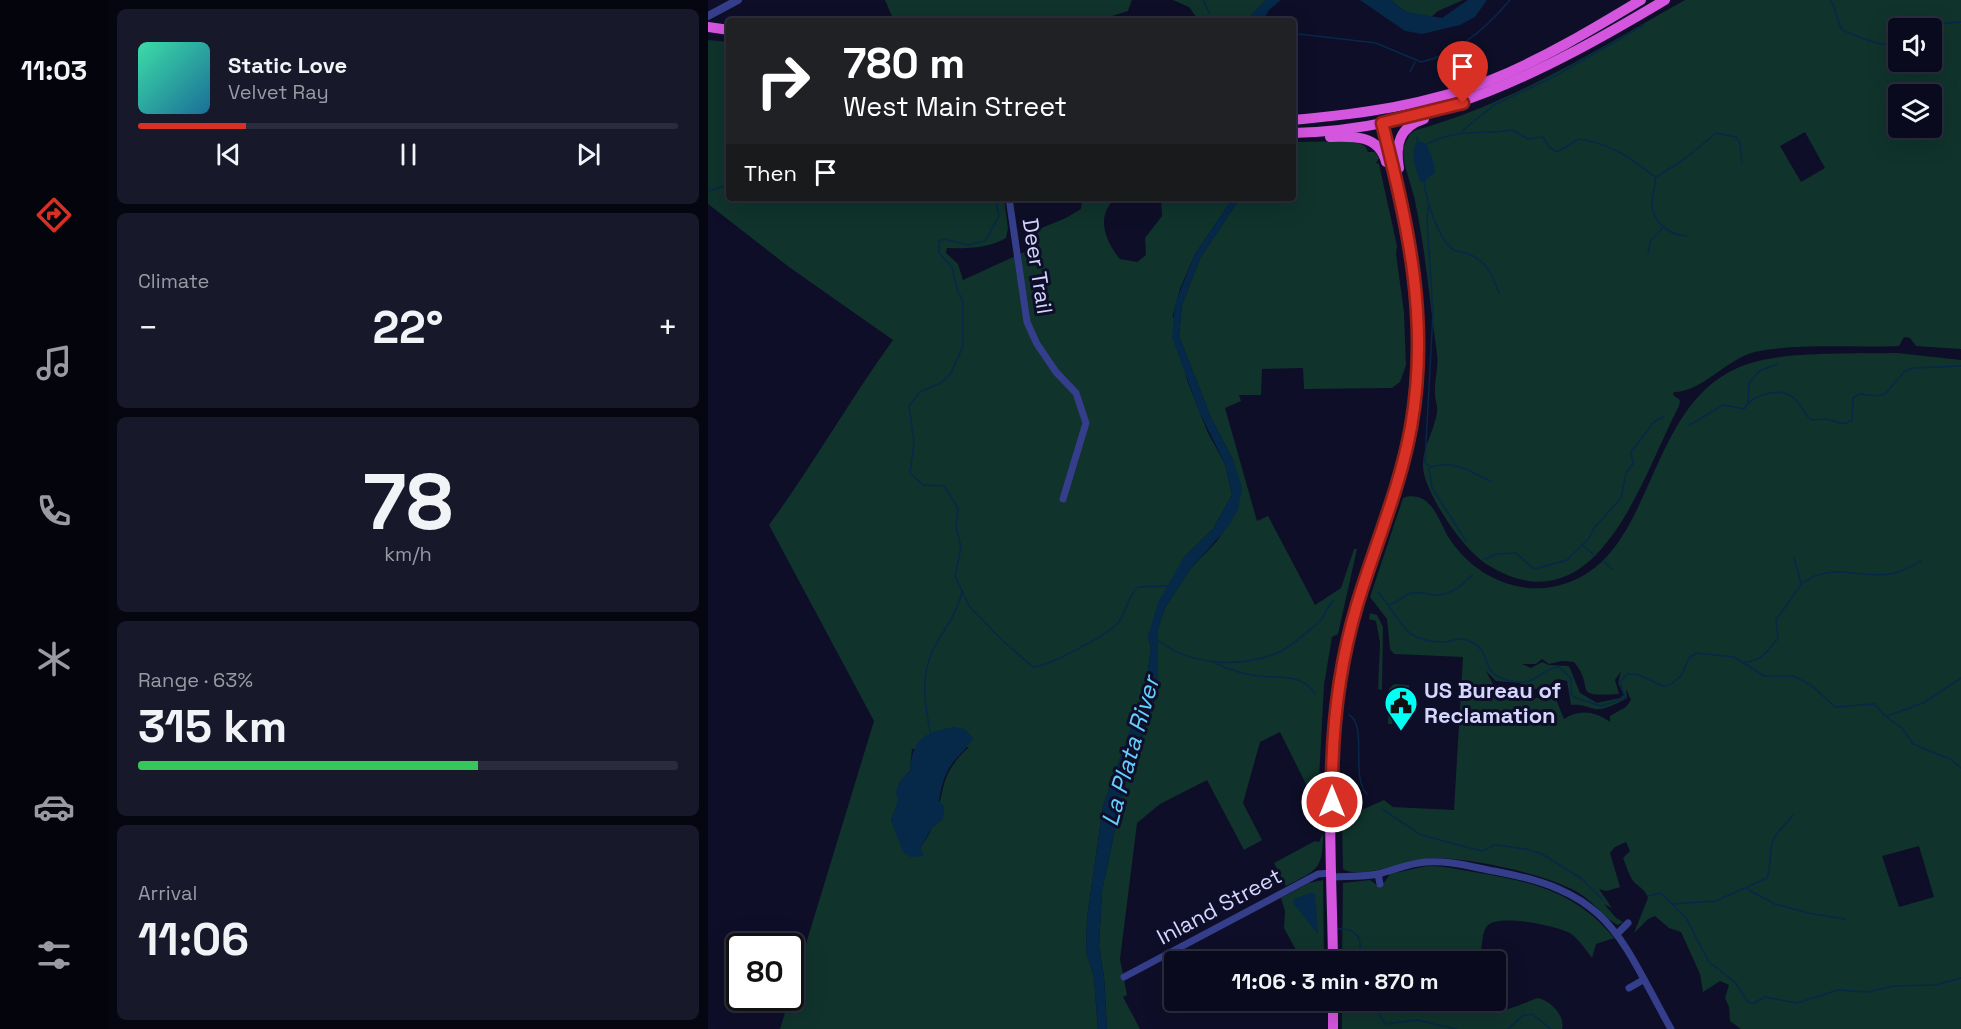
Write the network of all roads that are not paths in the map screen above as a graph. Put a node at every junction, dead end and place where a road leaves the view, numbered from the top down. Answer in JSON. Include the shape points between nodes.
{"nodes":[{"id":1,"x":738,"y":0,"type":"edge"},
{"id":2,"x":1641,"y":0,"type":"edge"},
{"id":3,"x":1665,"y":0,"type":"edge"},
{"id":4,"x":708,"y":16,"type":"edge"},
{"id":5,"x":708,"y":27,"type":"edge"},
{"id":6,"x":726,"y":30,"type":"edge"},
{"id":7,"x":1478,"y":84,"type":"junction"},
{"id":8,"x":1479,"y":97,"type":"junction"},
{"id":9,"x":1329,"y":117,"type":"junction"},
{"id":10,"x":1296,"y":120,"type":"edge"},
{"id":11,"x":1382,"y":123,"type":"junction"},
{"id":12,"x":1296,"y":133,"type":"edge"},
{"id":13,"x":1296,"y":138,"type":"edge"},
{"id":14,"x":1009,"y":201,"type":"edge"},
{"id":15,"x":1403,"y":208,"type":"junction"},
{"id":16,"x":1063,"y":498,"type":"dead end"},
{"id":17,"x":1378,"y":874,"type":"junction"},
{"id":18,"x":1332,"y":875,"type":"junction"},
{"id":19,"x":1380,"y":884,"type":"dead end"},
{"id":20,"x":1628,"y":923,"type":"dead end"},
{"id":21,"x":1617,"y":934,"type":"junction"},
{"id":22,"x":1333,"y":951,"type":"edge"},
{"id":23,"x":1124,"y":977,"type":"dead end"},
{"id":24,"x":1643,"y":980,"type":"junction"},
{"id":25,"x":1629,"y":988,"type":"dead end"},
{"id":26,"x":1333,"y":1011,"type":"edge"},
{"id":27,"x":1333,"y":1029,"type":"edge"},
{"id":28,"x":1671,"y":1029,"type":"edge"}],
"edges":[{"from":1,"to":4,"type":"street"},
{"from":2,"to":7,"type":"highway","via":[[1538,58]]},
{"from":3,"to":8,"type":"highway","via":[[1564,59]]},
{"from":5,"to":6,"type":"highway"},
{"from":7,"to":9,"type":"highway","via":[[1384,109]]},
{"from":7,"to":11,"type":"highway","via":[[1470,90],[1401,110]]},
{"from":8,"to":11,"type":"highway"},
{"from":8,"to":15,"type":"highway","via":[[1469,105],[1412,124],[1402,133],[1397,157],[1406,197]]},
{"from":9,"to":10,"type":"highway"},
{"from":9,"to":11,"type":"highway","via":[[1364,116]]},
{"from":11,"to":12,"type":"highway"},
{"from":11,"to":15,"type":"highway"},
{"from":13,"to":15,"type":"highway","via":[[1352,136],[1373,142],[1384,156],[1395,200]]},
{"from":14,"to":16,"type":"street","name":"Deer Trail","via":[[1027,322],[1056,372],[1076,393],[1086,423]]},
{"from":15,"to":18,"type":"highway","via":[[1419,318],[1414,406],[1401,472],[1358,603],[1340,681],[1332,748]]},
{"from":17,"to":18,"type":"street","name":"Inland Street"},
{"from":17,"to":19,"type":"street"},
{"from":17,"to":21,"type":"street","name":"Inland Street","via":[[1434,862],[1533,879],[1575,896],[1595,910]]},
{"from":18,"to":22,"type":"highway"},
{"from":18,"to":23,"type":"street","name":"Inland Street","via":[[1318,874]]},
{"from":20,"to":21,"type":"street"},
{"from":21,"to":24,"type":"street","name":"Inland Street"},
{"from":24,"to":25,"type":"street"},
{"from":24,"to":28,"type":"street","name":"Inland Street"},
{"from":26,"to":27,"type":"highway"}]}
